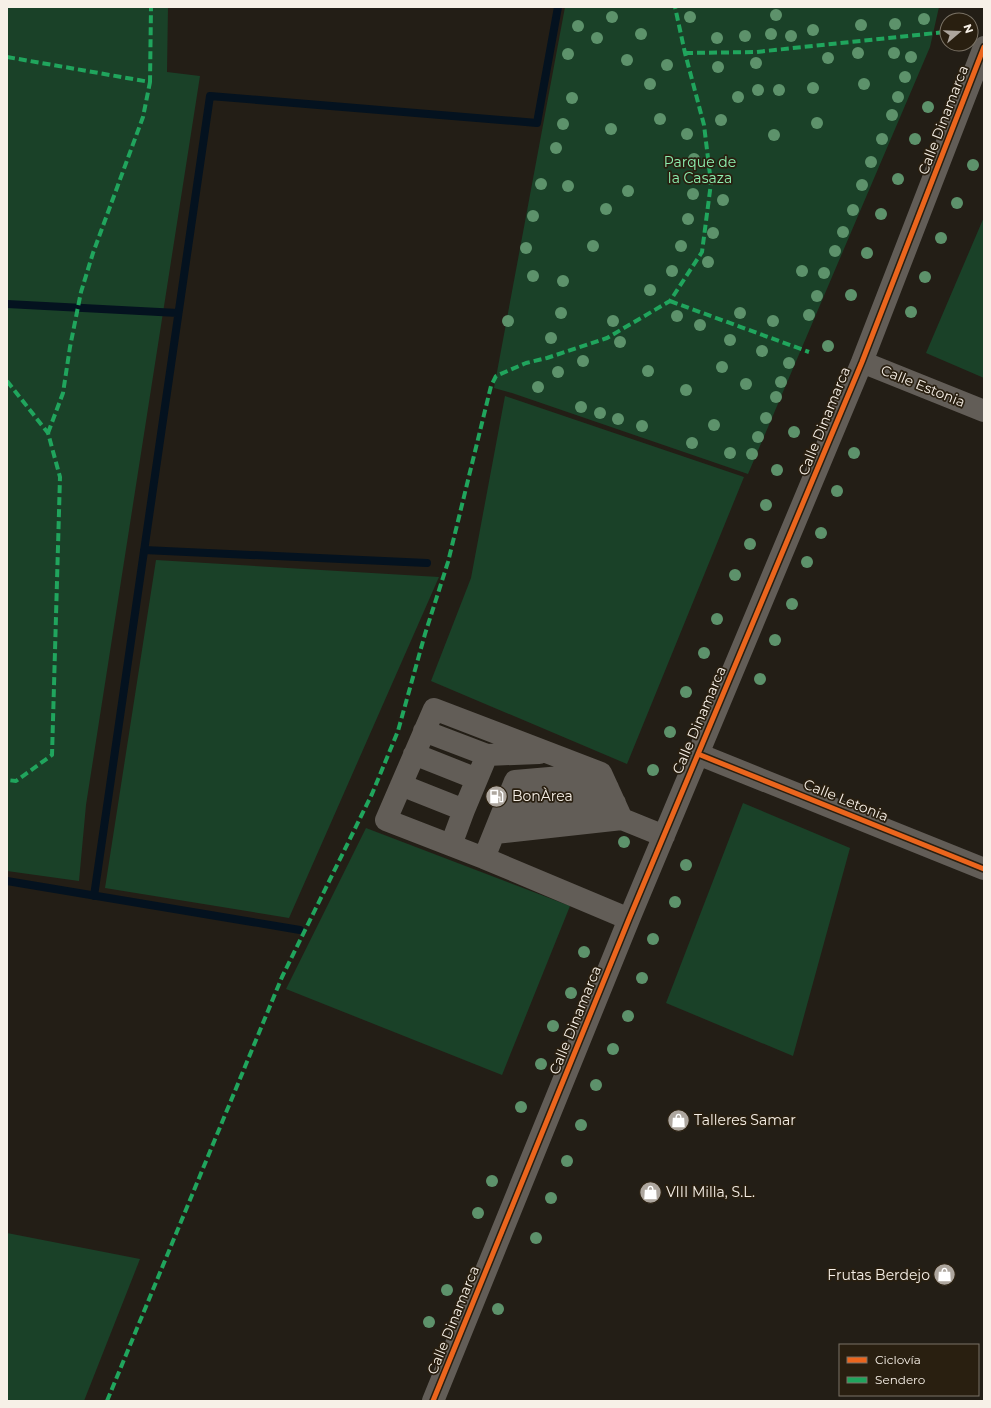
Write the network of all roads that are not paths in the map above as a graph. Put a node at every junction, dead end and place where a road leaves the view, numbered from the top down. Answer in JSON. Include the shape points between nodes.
{"nodes":[{"id":1,"x":984,"y":47,"type":"edge"},
{"id":2,"x":862,"y":362,"type":"junction"},
{"id":3,"x":984,"y":410,"type":"edge"},
{"id":4,"x":424,"y":731,"type":"junction"},
{"id":5,"x":546,"y":752,"type":"junction"},
{"id":6,"x":414,"y":754,"type":"junction"},
{"id":7,"x":698,"y":754,"type":"junction"},
{"id":8,"x":487,"y":755,"type":"junction"},
{"id":9,"x":478,"y":779,"type":"junction"},
{"id":10,"x":401,"y":785,"type":"junction"},
{"id":11,"x":611,"y":796,"type":"junction"},
{"id":12,"x":464,"y":810,"type":"junction"},
{"id":13,"x":502,"y":816,"type":"junction"},
{"id":14,"x":664,"y":836,"type":"junction"},
{"id":15,"x":451,"y":845,"type":"junction"},
{"id":16,"x":484,"y":858,"type":"junction"},
{"id":17,"x":984,"y":869,"type":"edge"},
{"id":18,"x":629,"y":919,"type":"junction"},
{"id":19,"x":433,"y":1401,"type":"edge"}],
"edges":[{"from":1,"to":2,"type":"street","name":"Calle Dinamarca"},
{"from":2,"to":3,"type":"street","name":"Calle Estonia"},
{"from":2,"to":7,"type":"street","name":"Calle Dinamarca"},
{"from":4,"to":5,"type":"street","via":[[434,709]]},
{"from":4,"to":6,"type":"street"},
{"from":4,"to":8,"type":"street"},
{"from":5,"to":8,"type":"street"},
{"from":5,"to":11,"type":"street"},
{"from":6,"to":9,"type":"street"},
{"from":6,"to":10,"type":"street"},
{"from":7,"to":14,"type":"street","name":"Calle Dinamarca"},
{"from":7,"to":17,"type":"street","name":"Calle Letonia"},
{"from":8,"to":9,"type":"street"},
{"from":9,"to":12,"type":"street"},
{"from":10,"to":12,"type":"street"},
{"from":10,"to":15,"type":"street","via":[[386,820]]},
{"from":11,"to":13,"type":"street"},
{"from":11,"to":13,"type":"street"},
{"from":11,"to":14,"type":"street"},
{"from":12,"to":15,"type":"street"},
{"from":13,"to":16,"type":"street"},
{"from":14,"to":18,"type":"street","name":"Calle Dinamarca"},
{"from":15,"to":16,"type":"street"},
{"from":16,"to":18,"type":"street"},
{"from":18,"to":19,"type":"street","name":"Calle Dinamarca"}]}
